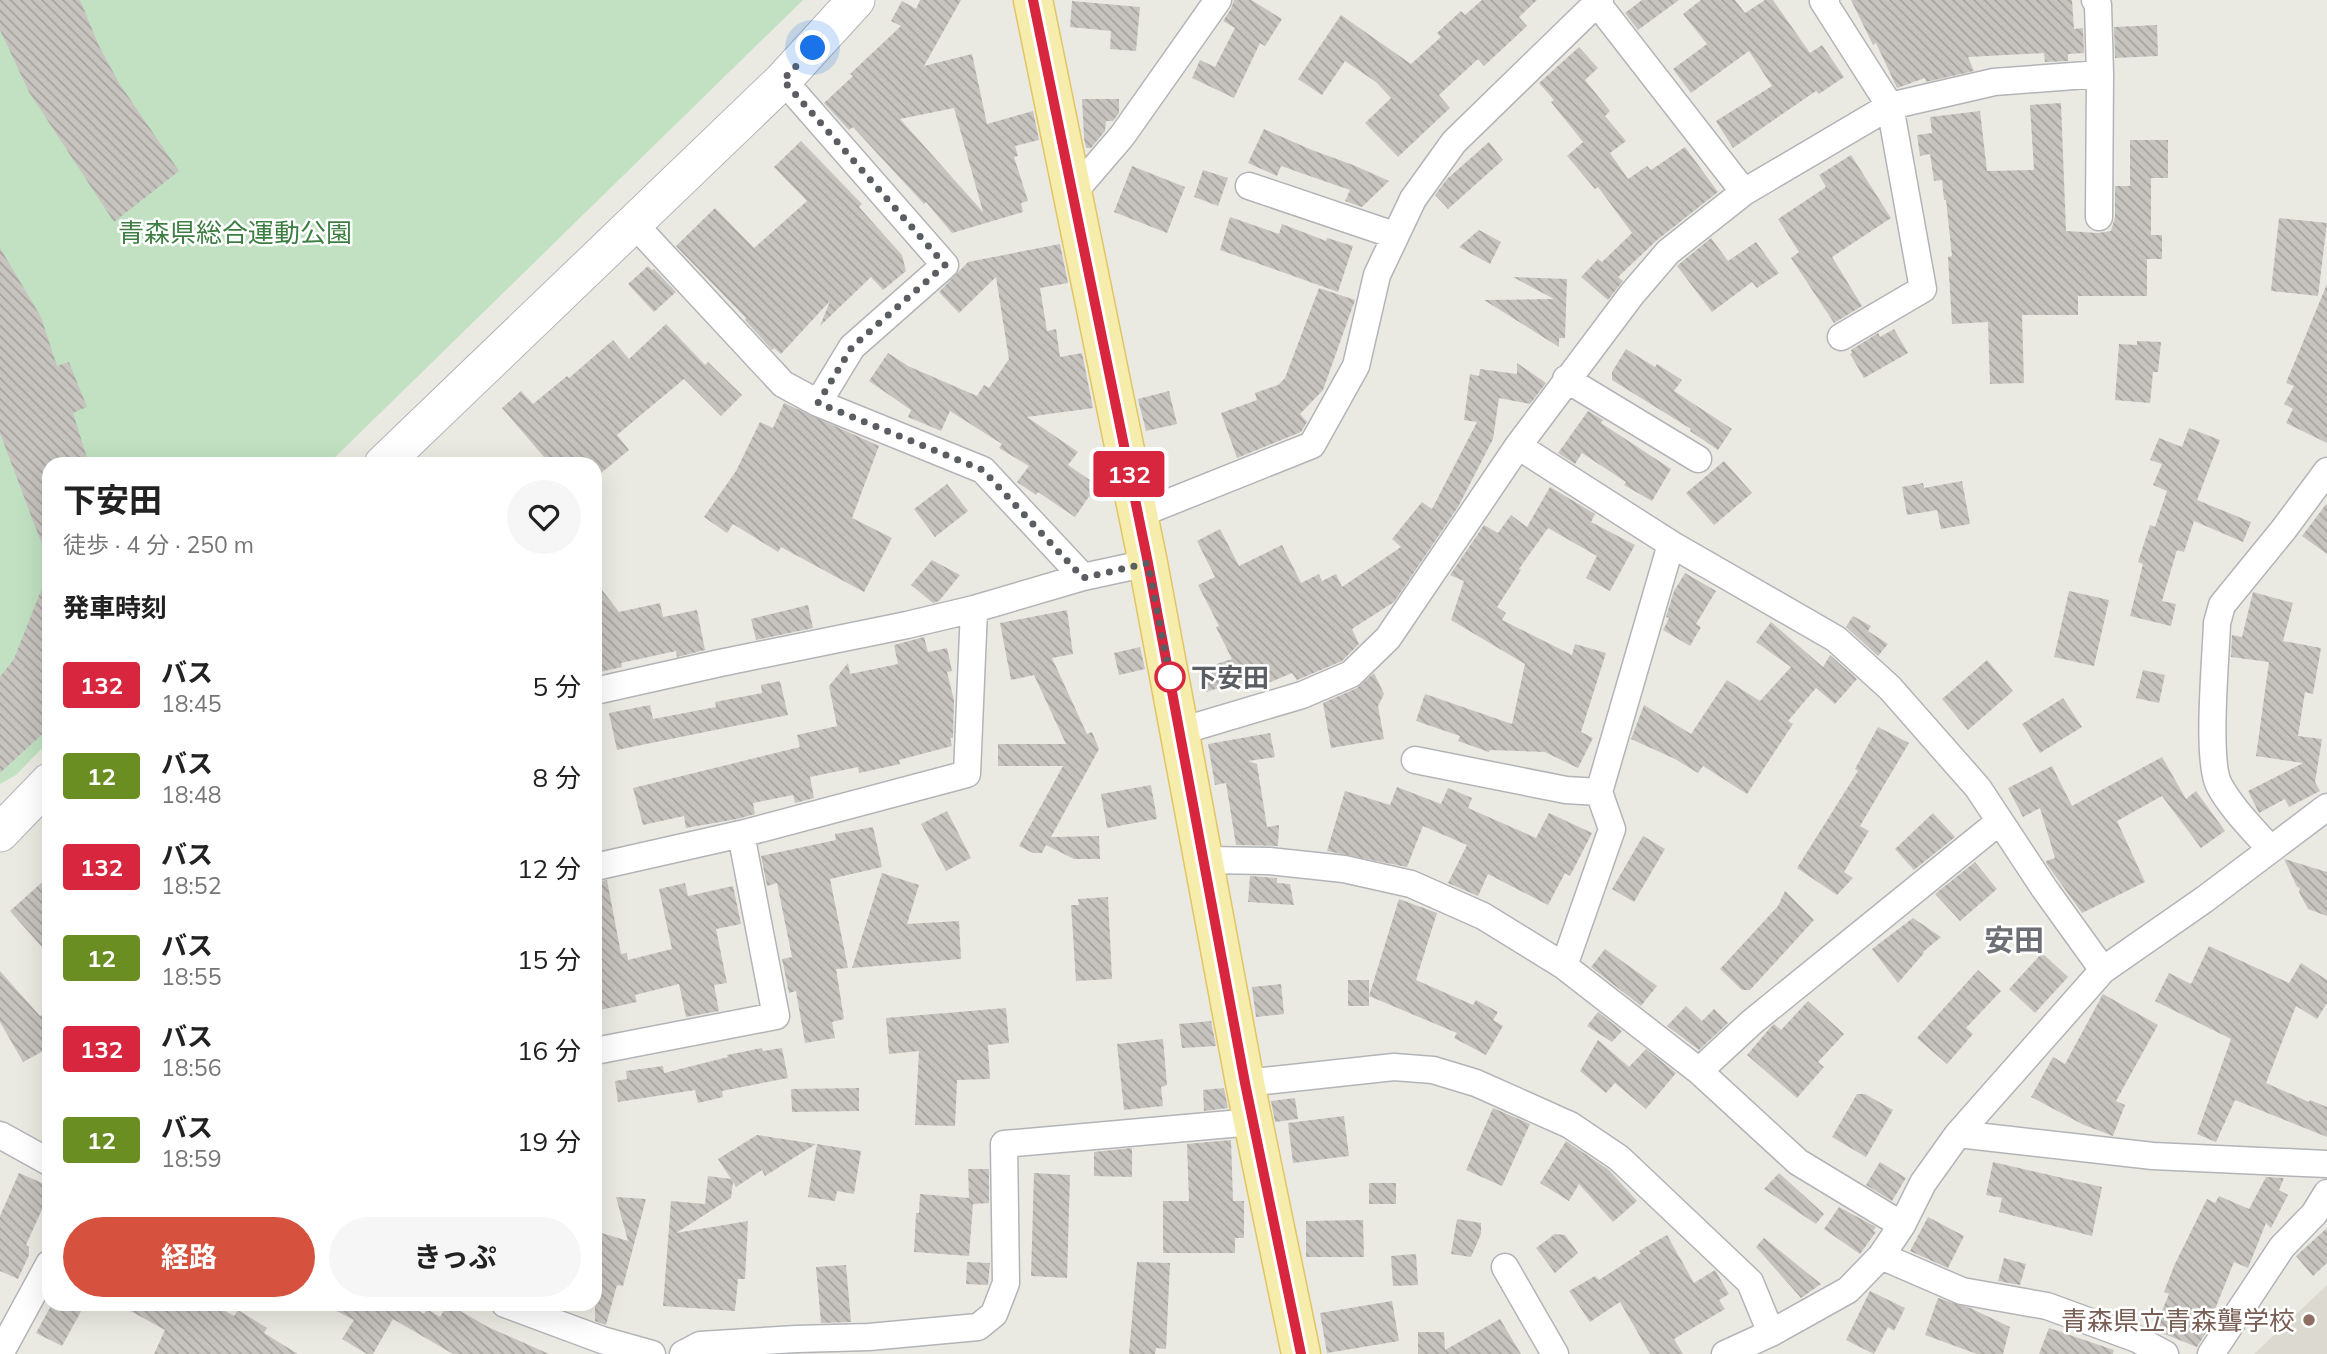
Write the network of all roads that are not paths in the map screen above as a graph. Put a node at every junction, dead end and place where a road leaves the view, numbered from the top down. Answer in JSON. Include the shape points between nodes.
{"nodes":[{"id":1,"x":856,"y":0,"type":"edge"},
{"id":2,"x":1033,"y":0,"type":"edge"},
{"id":3,"x":1218,"y":0,"type":"edge"},
{"id":4,"x":1826,"y":0,"type":"edge"},
{"id":5,"x":1598,"y":2,"type":"edge"},
{"id":6,"x":2100,"y":2,"type":"edge"},
{"id":7,"x":2099,"y":74,"type":"junction"},
{"id":8,"x":783,"y":80,"type":"junction"},
{"id":9,"x":1890,"y":106,"type":"junction"},
{"id":10,"x":1249,"y":186,"type":"dead end"},
{"id":11,"x":1744,"y":192,"type":"junction"},
{"id":12,"x":1073,"y":193,"type":"junction"},
{"id":13,"x":2099,"y":218,"type":"dead end"},
{"id":14,"x":635,"y":225,"type":"junction"},
{"id":15,"x":1394,"y":236,"type":"junction"},
{"id":16,"x":1841,"y":337,"type":"dead end"},
{"id":17,"x":1566,"y":379,"type":"junction"},
{"id":18,"x":818,"y":403,"type":"junction"},
{"id":19,"x":1518,"y":446,"type":"junction"},
{"id":20,"x":390,"y":457,"type":"edge"},
{"id":21,"x":1698,"y":459,"type":"dead end"},
{"id":22,"x":2327,"y":471,"type":"edge"},
{"id":23,"x":1137,"y":515,"type":"junction"},
{"id":24,"x":1671,"y":544,"type":"junction"},
{"id":25,"x":1148,"y":563,"type":"junction"},
{"id":26,"x":1083,"y":578,"type":"junction"},
{"id":27,"x":974,"y":610,"type":"junction"},
{"id":28,"x":602,"y":690,"type":"edge"},
{"id":29,"x":1181,"y":731,"type":"junction"},
{"id":30,"x":1415,"y":760,"type":"dead end"},
{"id":31,"x":42,"y":789,"type":"edge"},
{"id":32,"x":1599,"y":792,"type":"junction"},
{"id":33,"x":2327,"y":807,"type":"edge"},
{"id":34,"x":2000,"y":821,"type":"junction"},
{"id":35,"x":0,"y":833,"type":"edge"},
{"id":36,"x":741,"y":834,"type":"junction"},
{"id":37,"x":2270,"y":849,"type":"junction"},
{"id":38,"x":1205,"y":860,"type":"junction"},
{"id":39,"x":602,"y":865,"type":"edge"},
{"id":40,"x":1564,"y":966,"type":"junction"},
{"id":41,"x":2102,"y":970,"type":"junction"},
{"id":42,"x":602,"y":1050,"type":"edge"},
{"id":43,"x":1699,"y":1071,"type":"junction"},
{"id":44,"x":1245,"y":1083,"type":"junction"},
{"id":45,"x":1253,"y":1122,"type":"junction"},
{"id":46,"x":1958,"y":1134,"type":"junction"},
{"id":47,"x":0,"y":1135,"type":"edge"},
{"id":48,"x":42,"y":1158,"type":"edge"},
{"id":49,"x":2327,"y":1164,"type":"edge"},
{"id":50,"x":2327,"y":1193,"type":"edge"},
{"id":51,"x":1902,"y":1225,"type":"junction"},
{"id":52,"x":1881,"y":1256,"type":"junction"},
{"id":53,"x":1506,"y":1267,"type":"dead end"},
{"id":54,"x":42,"y":1278,"type":"edge"},
{"id":55,"x":524,"y":1311,"type":"edge"},
{"id":56,"x":1771,"y":1333,"type":"junction"},
{"id":57,"x":4,"y":1353,"type":"edge"},
{"id":58,"x":652,"y":1354,"type":"edge"},
{"id":59,"x":682,"y":1354,"type":"edge"},
{"id":60,"x":1301,"y":1354,"type":"edge"},
{"id":61,"x":1555,"y":1354,"type":"edge"},
{"id":62,"x":1725,"y":1354,"type":"edge"},
{"id":63,"x":2165,"y":1354,"type":"edge"},
{"id":64,"x":2211,"y":1354,"type":"edge"}],
"edges":[{"from":1,"to":8,"type":"street"},
{"from":2,"to":12,"type":"main road"},
{"from":3,"to":12,"type":"street","via":[[1122,136]]},
{"from":4,"to":9,"type":"street"},
{"from":5,"to":11,"type":"street"},
{"from":5,"to":15,"type":"street","via":[[1454,142],[1413,199]]},
{"from":6,"to":7,"type":"street"},
{"from":7,"to":9,"type":"street","via":[[1994,82]]},
{"from":7,"to":13,"type":"street"},
{"from":8,"to":14,"type":"street"},
{"from":8,"to":18,"type":"street","via":[[945,265],[852,347]]},
{"from":9,"to":11,"type":"street"},
{"from":9,"to":16,"type":"street","via":[[1923,289]]},
{"from":10,"to":15,"type":"street"},
{"from":11,"to":17,"type":"street","via":[[1668,252]]},
{"from":12,"to":23,"type":"main road"},
{"from":14,"to":18,"type":"street","via":[[783,384]]},
{"from":14,"to":20,"type":"street"},
{"from":15,"to":23,"type":"street","via":[[1377,275],[1356,366],[1312,445]]},
{"from":17,"to":19,"type":"street"},
{"from":17,"to":21,"type":"street"},
{"from":18,"to":26,"type":"street","via":[[983,470]]},
{"from":19,"to":24,"type":"street"},
{"from":19,"to":29,"type":"street","via":[[1388,638],[1350,674],[1302,695]]},
{"from":22,"to":37,"type":"street","via":[[2222,605],[2217,623],[2213,749],[2218,783]]},
{"from":23,"to":25,"type":"main road"},
{"from":24,"to":32,"type":"street"},
{"from":24,"to":34,"type":"street","via":[[1836,639],[1890,688],[1978,788]]},
{"from":25,"to":26,"type":"street"},
{"from":25,"to":29,"type":"main road"},
{"from":26,"to":27,"type":"street"},
{"from":27,"to":28,"type":"street"},
{"from":27,"to":36,"type":"street","via":[[967,774]]},
{"from":29,"to":38,"type":"main road"},
{"from":30,"to":32,"type":"street","via":[[1566,790]]},
{"from":31,"to":35,"type":"street"},
{"from":32,"to":40,"type":"street","via":[[1612,829]]},
{"from":33,"to":37,"type":"street"},
{"from":34,"to":41,"type":"street"},
{"from":34,"to":43,"type":"street","via":[[1752,1022]]},
{"from":36,"to":39,"type":"street"},
{"from":36,"to":42,"type":"street","via":[[776,1016]]},
{"from":37,"to":41,"type":"street"},
{"from":38,"to":40,"type":"street","via":[[1344,869],[1411,884],[1483,916]]},
{"from":38,"to":44,"type":"main road"},
{"from":40,"to":43,"type":"street"},
{"from":41,"to":46,"type":"street"},
{"from":43,"to":51,"type":"street","via":[[1798,1162]]},
{"from":44,"to":45,"type":"main road"},
{"from":44,"to":56,"type":"street","via":[[1394,1067],[1433,1070],[1476,1083],[1570,1125],[1619,1158],[1750,1282]]},
{"from":45,"to":59,"type":"street","via":[[1004,1144],[1006,1283],[994,1314],[978,1327],[700,1345]]},
{"from":45,"to":60,"type":"main road"},
{"from":46,"to":49,"type":"street","via":[[2153,1156]]},
{"from":46,"to":51,"type":"street","via":[[1923,1183]]},
{"from":47,"to":48,"type":"street"},
{"from":50,"to":64,"type":"street","via":[[2282,1247]]},
{"from":51,"to":52,"type":"street"},
{"from":52,"to":56,"type":"street","via":[[1848,1290]]},
{"from":52,"to":63,"type":"street","via":[[1962,1291],[2047,1306]]},
{"from":53,"to":61,"type":"street"},
{"from":54,"to":57,"type":"street"},
{"from":55,"to":58,"type":"street"},
{"from":56,"to":62,"type":"street"}]}
